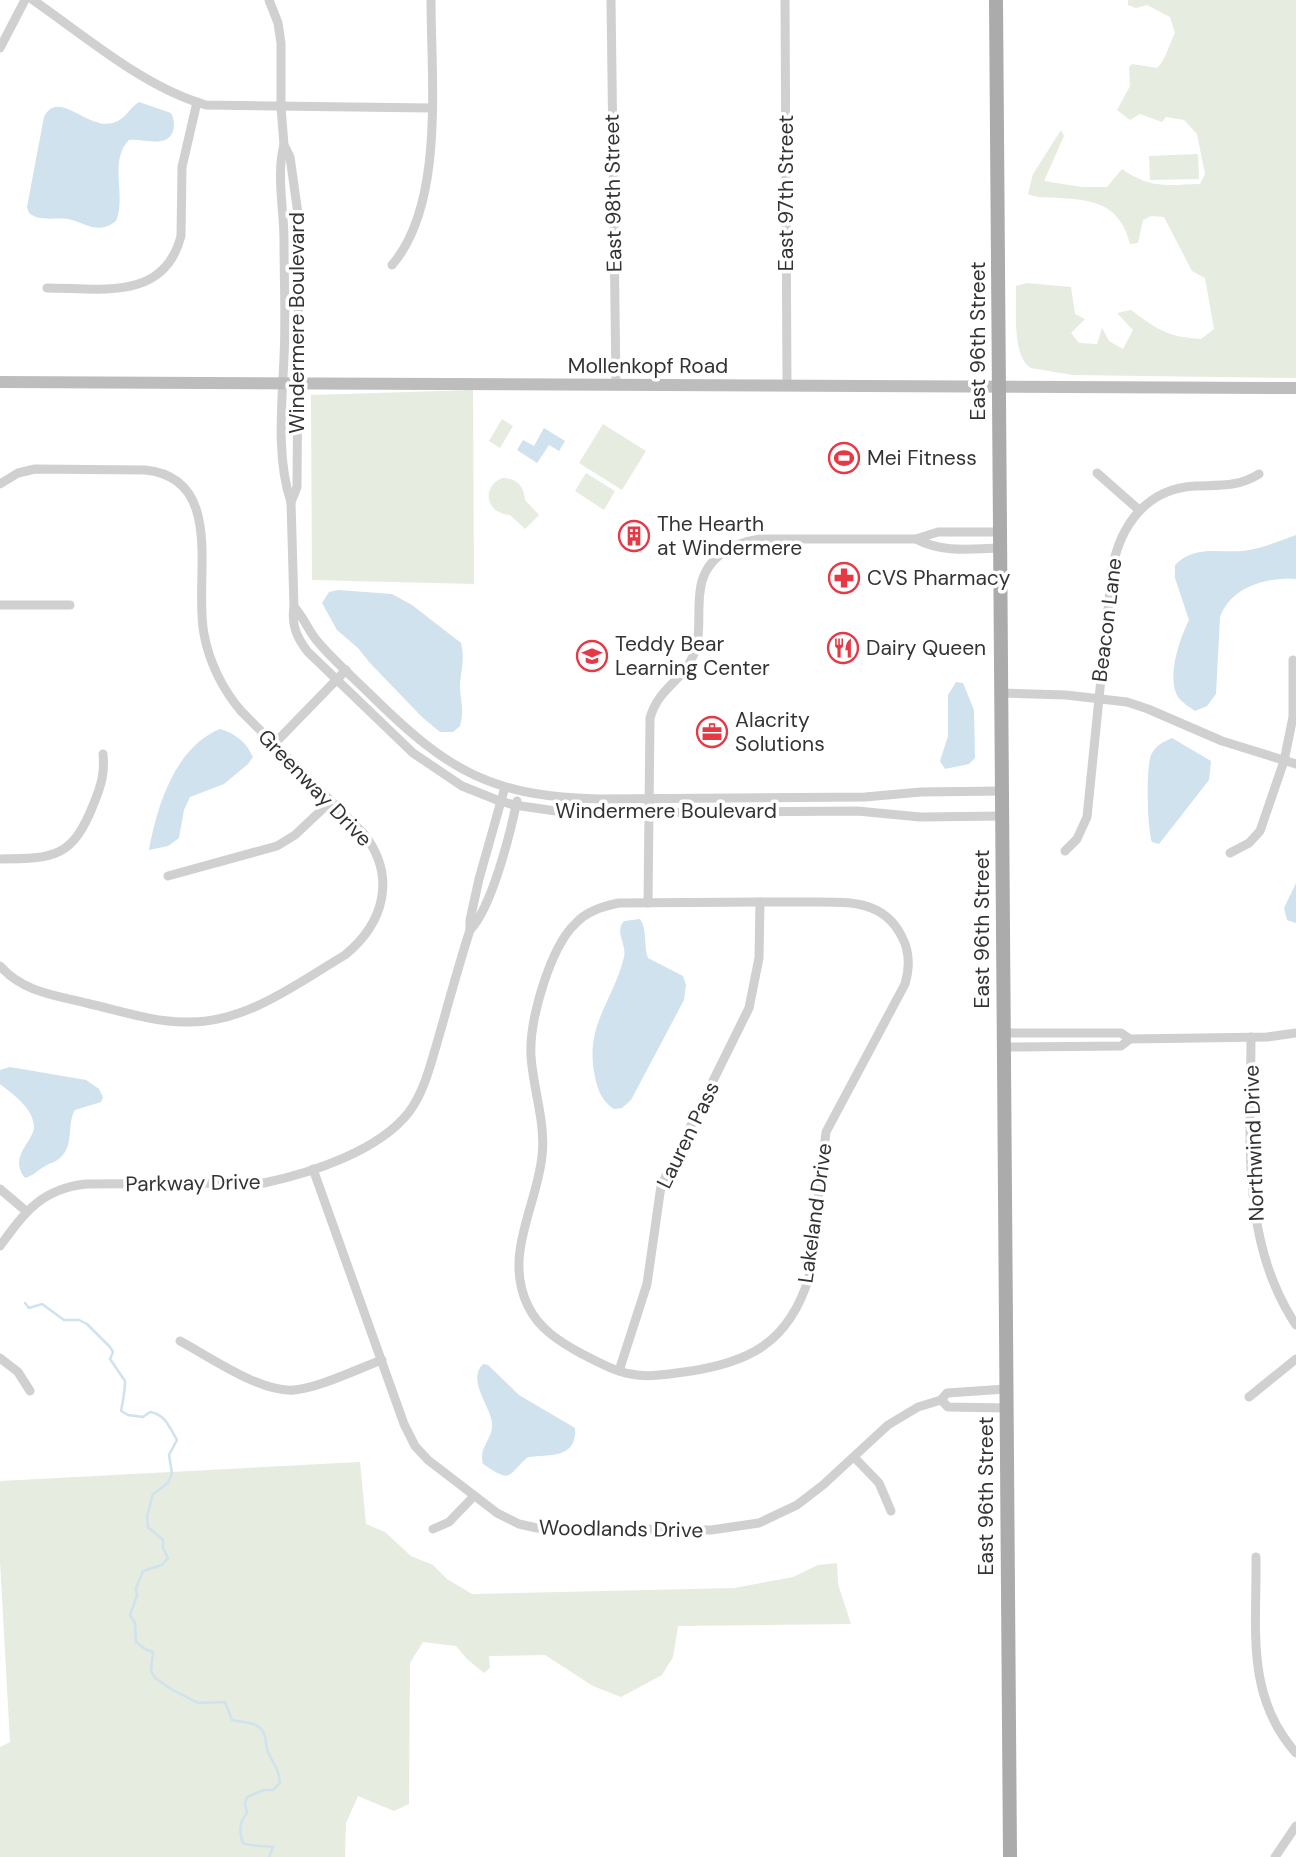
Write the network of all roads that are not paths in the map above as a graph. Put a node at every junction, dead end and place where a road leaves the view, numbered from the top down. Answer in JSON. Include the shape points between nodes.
{"nodes":[{"id":1,"x":24,"y":0,"type":"edge"},
{"id":2,"x":33,"y":0,"type":"edge"},
{"id":3,"x":269,"y":0,"type":"edge"},
{"id":4,"x":431,"y":0,"type":"edge"},
{"id":5,"x":611,"y":0,"type":"edge"},
{"id":6,"x":785,"y":0,"type":"edge"},
{"id":7,"x":996,"y":0,"type":"edge"},
{"id":8,"x":0,"y":48,"type":"edge"},
{"id":9,"x":197,"y":102,"type":"junction"},
{"id":10,"x":281,"y":107,"type":"junction"},
{"id":11,"x":431,"y":108,"type":"junction"},
{"id":12,"x":284,"y":145,"type":"junction"},
{"id":13,"x":392,"y":265,"type":"dead end"},
{"id":14,"x":47,"y":288,"type":"dead end"},
{"id":15,"x":0,"y":382,"type":"edge"},
{"id":16,"x":282,"y":384,"type":"junction"},
{"id":17,"x":299,"y":384,"type":"junction"},
{"id":18,"x":616,"y":385,"type":"junction"},
{"id":19,"x":787,"y":386,"type":"junction"},
{"id":20,"x":999,"y":388,"type":"junction"},
{"id":21,"x":1296,"y":388,"type":"edge"},
{"id":22,"x":1097,"y":473,"type":"dead end"},
{"id":23,"x":1259,"y":474,"type":"dead end"},
{"id":24,"x":0,"y":484,"type":"edge"},
{"id":25,"x":291,"y":502,"type":"junction"},
{"id":26,"x":1139,"y":510,"type":"junction"},
{"id":27,"x":1000,"y":532,"type":"junction"},
{"id":28,"x":916,"y":540,"type":"junction"},
{"id":29,"x":1000,"y":548,"type":"junction"},
{"id":30,"x":0,"y":605,"type":"edge"},
{"id":31,"x":70,"y":605,"type":"dead end"},
{"id":32,"x":294,"y":607,"type":"junction"},
{"id":33,"x":1293,"y":660,"type":"dead end"},
{"id":34,"x":346,"y":670,"type":"junction"},
{"id":35,"x":336,"y":680,"type":"junction"},
{"id":36,"x":1001,"y":693,"type":"junction"},
{"id":37,"x":1098,"y":698,"type":"junction"},
{"id":38,"x":274,"y":744,"type":"junction"},
{"id":39,"x":103,"y":754,"type":"dead end"},
{"id":40,"x":1284,"y":761,"type":"junction"},
{"id":41,"x":1296,"y":764,"type":"edge"},
{"id":42,"x":505,"y":788,"type":"junction"},
{"id":43,"x":519,"y":791,"type":"junction"},
{"id":44,"x":1002,"y":791,"type":"junction"},
{"id":45,"x":648,"y":799,"type":"junction"},
{"id":46,"x":331,"y":801,"type":"junction"},
{"id":47,"x":501,"y":802,"type":"junction"},
{"id":48,"x":516,"y":806,"type":"junction"},
{"id":49,"x":648,"y":813,"type":"junction"},
{"id":50,"x":1002,"y":816,"type":"junction"},
{"id":51,"x":1065,"y":851,"type":"dead end"},
{"id":52,"x":1230,"y":853,"type":"dead end"},
{"id":53,"x":0,"y":859,"type":"edge"},
{"id":54,"x":168,"y":876,"type":"dead end"},
{"id":55,"x":760,"y":902,"type":"junction"},
{"id":56,"x":648,"y":903,"type":"junction"},
{"id":57,"x":470,"y":930,"type":"junction"},
{"id":58,"x":0,"y":965,"type":"edge"},
{"id":59,"x":1296,"y":1032,"type":"edge"},
{"id":60,"x":1251,"y":1037,"type":"junction"},
{"id":61,"x":1130,"y":1039,"type":"junction"},
{"id":62,"x":1004,"y":1040,"type":"junction"},
{"id":63,"x":313,"y":1168,"type":"junction"},
{"id":64,"x":0,"y":1189,"type":"edge"},
{"id":65,"x":26,"y":1211,"type":"junction"},
{"id":66,"x":0,"y":1246,"type":"edge"},
{"id":67,"x":1296,"y":1325,"type":"edge"},
{"id":68,"x":180,"y":1341,"type":"dead end"},
{"id":69,"x":0,"y":1358,"type":"edge"},
{"id":70,"x":1296,"y":1359,"type":"edge"},
{"id":71,"x":382,"y":1360,"type":"junction"},
{"id":72,"x":619,"y":1371,"type":"junction"},
{"id":73,"x":1006,"y":1389,"type":"junction"},
{"id":74,"x":30,"y":1391,"type":"dead end"},
{"id":75,"x":1249,"y":1397,"type":"dead end"},
{"id":76,"x":941,"y":1400,"type":"junction"},
{"id":77,"x":1006,"y":1408,"type":"junction"},
{"id":78,"x":854,"y":1457,"type":"junction"},
{"id":79,"x":474,"y":1496,"type":"junction"},
{"id":80,"x":891,"y":1511,"type":"dead end"},
{"id":81,"x":433,"y":1529,"type":"dead end"},
{"id":82,"x":1256,"y":1557,"type":"dead end"},
{"id":83,"x":1296,"y":1753,"type":"edge"},
{"id":84,"x":1296,"y":1826,"type":"edge"},
{"id":85,"x":1010,"y":1857,"type":"edge"},
{"id":86,"x":1275,"y":1857,"type":"edge"}],
"edges":[{"from":1,"to":8,"type":"street"},
{"from":2,"to":9,"type":"street","via":[[157,86]]},
{"from":3,"to":10,"type":"street","name":"Windermere Boulevard","via":[[281,43]]},
{"from":4,"to":11,"type":"street"},
{"from":5,"to":18,"type":"street","name":"East 98th Street"},
{"from":6,"to":19,"type":"street","name":"East 97th Street"},
{"from":7,"to":20,"type":"main road","name":"East 96th Street"},
{"from":9,"to":10,"type":"street","via":[[216,107]]},
{"from":9,"to":14,"type":"street","via":[[182,167],[181,236],[164,269],[131,287]]},
{"from":10,"to":11,"type":"street"},
{"from":10,"to":12,"type":"street","name":"Windermere Boulevard"},
{"from":11,"to":13,"type":"street","via":[[427,184],[409,242]]},
{"from":12,"to":16,"type":"street","name":"Windermere Boulevard","via":[[280,160]]},
{"from":12,"to":17,"type":"street","name":"Windermere Boulevard","via":[[290,157],[299,221]]},
{"from":15,"to":16,"type":"street","name":"Mollenkopf Road"},
{"from":16,"to":17,"type":"street","name":"Mollenkopf Road"},
{"from":16,"to":25,"type":"street","name":"Windermere Boulevard","via":[[283,464]]},
{"from":17,"to":18,"type":"street","name":"Mollenkopf Road"},
{"from":17,"to":25,"type":"street","name":"Windermere Boulevard","via":[[297,487]]},
{"from":18,"to":19,"type":"street","name":"Mollenkopf Road"},
{"from":19,"to":20,"type":"street","name":"Mollenkopf Road"},
{"from":20,"to":21,"type":"street","name":"Mollenkopf Road"},
{"from":20,"to":27,"type":"main road","name":"East 96th Street"},
{"from":22,"to":26,"type":"street"},
{"from":23,"to":26,"type":"street","name":"Beacon Lane","via":[[1232,485],[1176,489]]},
{"from":24,"to":38,"type":"street","name":"Greenway Drive","via":[[35,469],[145,470],[162,473],[181,486],[201,521],[201,613],[210,656],[232,701]]},
{"from":25,"to":32,"type":"street","name":"Windermere Boulevard"},
{"from":26,"to":37,"type":"street","name":"Beacon Lane","via":[[1114,557]]},
{"from":27,"to":28,"type":"street","via":[[938,532]]},
{"from":27,"to":29,"type":"main road","name":"East 96th Street"},
{"from":28,"to":29,"type":"street","via":[[947,549]]},
{"from":28,"to":45,"type":"street","via":[[760,539],[742,541],[717,556],[701,585],[693,657],[659,696],[650,718]]},
{"from":29,"to":36,"type":"main road","name":"East 96th Street"},
{"from":30,"to":31,"type":"street"},
{"from":32,"to":34,"type":"street","name":"Windermere Boulevard","via":[[315,638]]},
{"from":32,"to":35,"type":"street","name":"Windermere Boulevard","via":[[292,620],[300,641]]},
{"from":33,"to":40,"type":"street","via":[[1293,726]]},
{"from":34,"to":35,"type":"street"},
{"from":34,"to":42,"type":"street","name":"Windermere Boulevard","via":[[430,750]]},
{"from":35,"to":38,"type":"street"},
{"from":35,"to":47,"type":"street","name":"Windermere Boulevard","via":[[413,753],[462,786]]},
{"from":36,"to":37,"type":"street"},
{"from":36,"to":44,"type":"main road","name":"East 96th Street"},
{"from":37,"to":40,"type":"street","via":[[1140,706]]},
{"from":37,"to":51,"type":"street","name":"Beacon Lane","via":[[1087,817],[1077,839]]},
{"from":38,"to":46,"type":"street","name":"Greenway Drive"},
{"from":39,"to":53,"type":"street","via":[[103,781],[76,839],[47,856]]},
{"from":40,"to":41,"type":"street"},
{"from":40,"to":52,"type":"street","via":[[1260,831],[1249,844]]},
{"from":42,"to":43,"type":"street","name":"Windermere Boulevard"},
{"from":42,"to":47,"type":"street","name":"Parkway Drive"},
{"from":43,"to":45,"type":"street","name":"Windermere Boulevard","via":[[572,799]]},
{"from":43,"to":48,"type":"street","name":"Parkway Drive"},
{"from":44,"to":45,"type":"street","name":"Windermere Boulevard"},
{"from":44,"to":50,"type":"main road","name":"East 96th Street"},
{"from":45,"to":49,"type":"street"},
{"from":46,"to":54,"type":"street","via":[[277,846]]},
{"from":46,"to":58,"type":"street","name":"Greenway Drive","via":[[373,846],[382,881],[378,915],[345,956],[262,1004],[217,1019],[173,1021],[37,991],[15,980]]},
{"from":47,"to":48,"type":"street","name":"Windermere Boulevard"},
{"from":47,"to":57,"type":"street","name":"Parkway Drive"},
{"from":48,"to":49,"type":"street","name":"Windermere Boulevard","via":[[557,813]]},
{"from":48,"to":57,"type":"street","name":"Parkway Drive","via":[[495,878],[478,922]]},
{"from":49,"to":50,"type":"street","name":"Windermere Boulevard","via":[[857,811],[920,817]]},
{"from":49,"to":56,"type":"street"},
{"from":50,"to":62,"type":"main road","name":"East 96th Street"},
{"from":55,"to":56,"type":"street","name":"Lakeland Drive"},
{"from":55,"to":72,"type":"street","name":"Lauren Pass","via":[[759,958],[749,1008],[661,1186],[647,1284]]},
{"from":55,"to":72,"type":"street","name":"Lakeland Drive","via":[[849,902],[878,909],[892,921],[907,949],[905,984],[826,1132],[809,1276],[791,1317],[764,1346],[719,1367],[643,1376]]},
{"from":56,"to":72,"type":"street","name":"Lakeland Drive","via":[[603,906],[582,917],[563,937],[540,999],[531,1043],[543,1147],[520,1244],[522,1290],[533,1315],[553,1336]]},
{"from":57,"to":63,"type":"street","name":"Parkway Drive","via":[[425,1080],[410,1111],[372,1145]]},
{"from":59,"to":60,"type":"street"},
{"from":60,"to":61,"type":"street"},
{"from":60,"to":67,"type":"street","name":"Northwind Drive","via":[[1252,1189],[1257,1230],[1268,1271]]},
{"from":61,"to":62,"type":"street","via":[[1121,1033]]},
{"from":61,"to":62,"type":"street","via":[[1121,1046]]},
{"from":62,"to":73,"type":"main road","name":"East 96th Street"},
{"from":63,"to":65,"type":"street","name":"Parkway Drive","via":[[250,1184],[75,1185],[45,1195]]},
{"from":63,"to":71,"type":"street","name":"Woodlands Drive"},
{"from":64,"to":65,"type":"street"},
{"from":65,"to":66,"type":"street","name":"Parkway Drive"},
{"from":68,"to":71,"type":"street","via":[[263,1385],[285,1390],[307,1388]]},
{"from":69,"to":74,"type":"street"},
{"from":70,"to":75,"type":"street"},
{"from":71,"to":79,"type":"street","name":"Woodlands Drive","via":[[415,1446]]},
{"from":73,"to":76,"type":"street","name":"Woodlands Drive","via":[[947,1393]]},
{"from":73,"to":77,"type":"main road","name":"East 96th Street"},
{"from":76,"to":77,"type":"street","via":[[948,1407]]},
{"from":76,"to":78,"type":"street","name":"Woodlands Drive","via":[[904,1414]]},
{"from":77,"to":85,"type":"main road","name":"East 96th Street"},
{"from":78,"to":79,"type":"street","name":"Woodlands Drive","via":[[797,1505],[759,1523],[724,1530],[529,1527],[508,1520]]},
{"from":78,"to":80,"type":"street","via":[[879,1483]]},
{"from":79,"to":81,"type":"street","via":[[449,1522]]},
{"from":82,"to":83,"type":"street","via":[[1261,1693],[1280,1734]]},
{"from":84,"to":86,"type":"street"}]}
